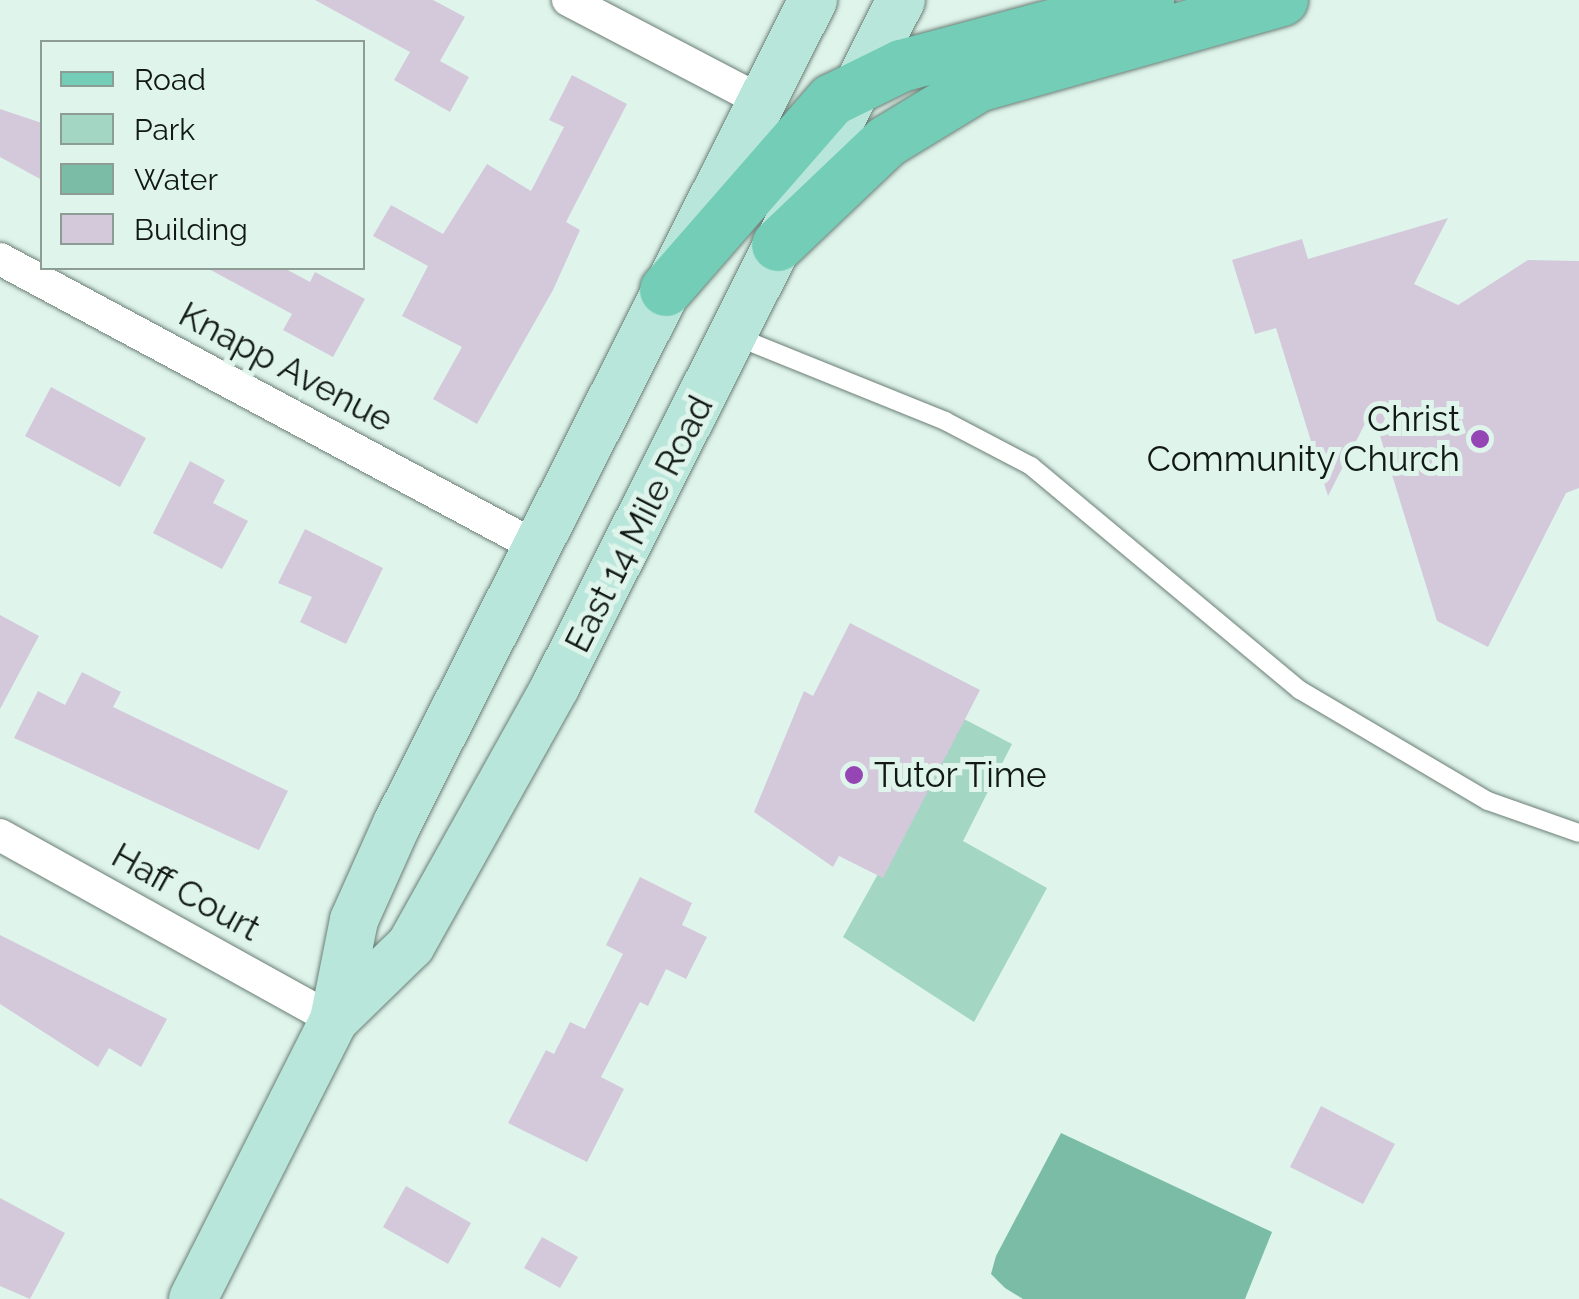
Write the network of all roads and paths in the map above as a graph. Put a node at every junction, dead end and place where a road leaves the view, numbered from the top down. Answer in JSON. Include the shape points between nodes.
{"nodes":[{"id":1,"x":568,"y":0,"type":"edge"},
{"id":2,"x":813,"y":0,"type":"edge"},
{"id":3,"x":901,"y":0,"type":"edge"},
{"id":4,"x":1148,"y":0,"type":"edge"},
{"id":5,"x":1282,"y":0,"type":"edge"},
{"id":6,"x":862,"y":82,"type":"junction"},
{"id":7,"x":761,"y":101,"type":"junction"},
{"id":8,"x":778,"y":245,"type":"junction"},
{"id":9,"x":0,"y":259,"type":"edge"},
{"id":10,"x":666,"y":290,"type":"junction"},
{"id":11,"x":735,"y":336,"type":"junction"},
{"id":12,"x":535,"y":546,"type":"junction"},
{"id":13,"x":1579,"y":833,"type":"edge"},
{"id":14,"x":0,"y":835,"type":"edge"},
{"id":15,"x":334,"y":1020,"type":"junction"},
{"id":16,"x":193,"y":1299,"type":"edge"}],
"edges":[{"from":1,"to":7,"type":"street"},
{"from":2,"to":7,"type":"main road","name":"East 14 Mile Road"},
{"from":3,"to":6,"type":"main road","name":"East 14 Mile Road"},
{"from":4,"to":6,"type":"main road"},
{"from":5,"to":8,"type":"main road","via":[[1044,63],[948,100],[886,142]]},
{"from":6,"to":8,"type":"main road","name":"East 14 Mile Road"},
{"from":6,"to":10,"type":"main road","via":[[805,122]]},
{"from":7,"to":10,"type":"main road","name":"East 14 Mile Road"},
{"from":8,"to":11,"type":"main road","name":"East 14 Mile Road"},
{"from":9,"to":12,"type":"street","name":"Knapp Avenue"},
{"from":10,"to":12,"type":"main road","name":"East 14 Mile Road"},
{"from":11,"to":13,"type":"lane","via":[[946,420],[1031,466],[1300,690],[1488,801]]},
{"from":11,"to":15,"type":"main road","name":"East 14 Mile Road","via":[[411,945]]},
{"from":12,"to":15,"type":"main road","name":"East 14 Mile Road","via":[[354,920]]},
{"from":14,"to":15,"type":"street","name":"Haff Court"},
{"from":15,"to":16,"type":"main road","name":"East 14 Mile Road"}]}
